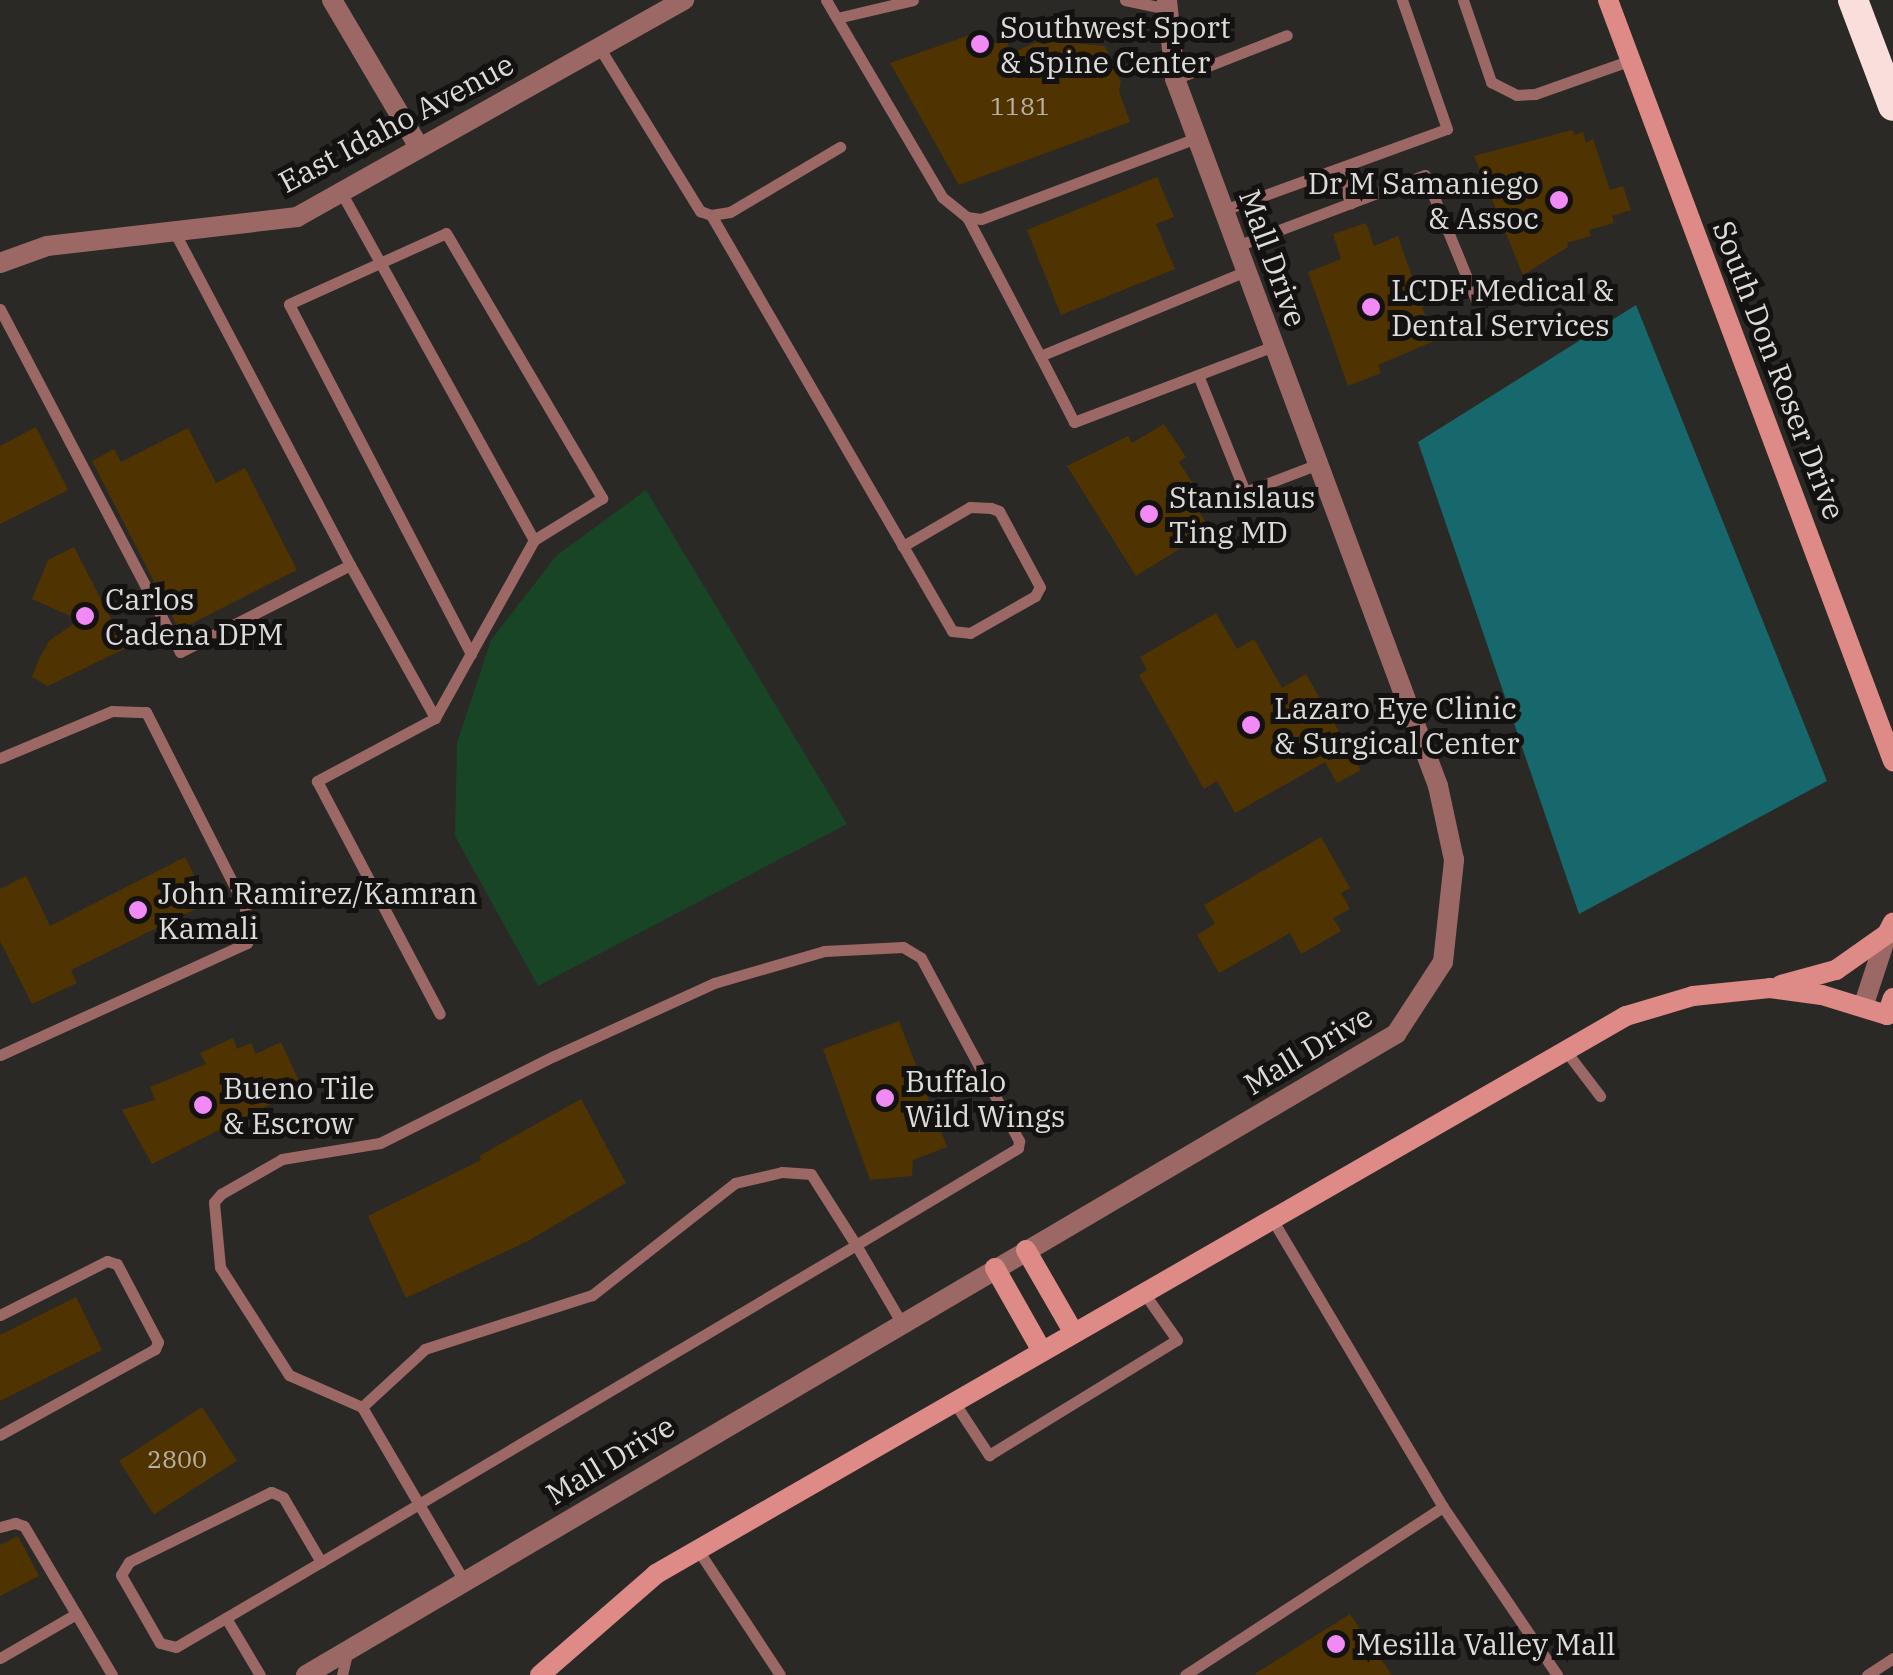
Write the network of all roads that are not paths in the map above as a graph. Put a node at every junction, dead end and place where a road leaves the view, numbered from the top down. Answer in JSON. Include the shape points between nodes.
{"nodes":[{"id":1,"x":332,"y":0,"type":"edge"},
{"id":2,"x":684,"y":0,"type":"edge"},
{"id":3,"x":826,"y":0,"type":"edge"},
{"id":4,"x":913,"y":0,"type":"edge"},
{"id":5,"x":1126,"y":0,"type":"edge"},
{"id":6,"x":1402,"y":0,"type":"edge"},
{"id":7,"x":1463,"y":0,"type":"edge"},
{"id":8,"x":1608,"y":0,"type":"edge"},
{"id":9,"x":1854,"y":0,"type":"edge"},
{"id":10,"x":1167,"y":4,"type":"edge"},
{"id":11,"x":837,"y":18,"type":"junction"},
{"id":12,"x":1287,"y":35,"type":"dead end"},
{"id":13,"x":599,"y":47,"type":"junction"},
{"id":14,"x":1631,"y":60,"type":"junction"},
{"id":15,"x":1175,"y":79,"type":"junction"},
{"id":16,"x":1893,"y":106,"type":"edge"},
{"id":17,"x":1197,"y":138,"type":"junction"},
{"id":18,"x":419,"y":147,"type":"junction"},
{"id":19,"x":840,"y":147,"type":"dead end"},
{"id":20,"x":1336,"y":169,"type":"junction"},
{"id":21,"x":340,"y":192,"type":"junction"},
{"id":22,"x":1351,"y":203,"type":"junction"},
{"id":23,"x":1224,"y":210,"type":"junction"},
{"id":24,"x":711,"y":215,"type":"junction"},
{"id":25,"x":967,"y":218,"type":"junction"},
{"id":26,"x":174,"y":231,"type":"junction"},
{"id":27,"x":1237,"y":246,"type":"junction"},
{"id":28,"x":0,"y":263,"type":"edge"},
{"id":29,"x":381,"y":265,"type":"junction"},
{"id":30,"x":1246,"y":271,"type":"junction"},
{"id":31,"x":1476,"y":300,"type":"dead end"},
{"id":32,"x":0,"y":309,"type":"edge"},
{"id":33,"x":1274,"y":346,"type":"junction"},
{"id":34,"x":1040,"y":356,"type":"junction"},
{"id":35,"x":1198,"y":375,"type":"junction"},
{"id":36,"x":1318,"y":464,"type":"junction"},
{"id":37,"x":534,"y":540,"type":"junction"},
{"id":38,"x":903,"y":546,"type":"junction"},
{"id":39,"x":350,"y":565,"type":"junction"},
{"id":40,"x":470,"y":654,"type":"junction"},
{"id":41,"x":435,"y":718,"type":"junction"},
{"id":42,"x":0,"y":758,"type":"edge"},
{"id":43,"x":1893,"y":761,"type":"edge"},
{"id":44,"x":1890,"y":928,"type":"edge"},
{"id":45,"x":1770,"y":988,"type":"junction"},
{"id":46,"x":1863,"y":1007,"type":"junction"},
{"id":47,"x":1891,"y":1010,"type":"edge"},
{"id":48,"x":440,"y":1014,"type":"dead end"},
{"id":49,"x":1565,"y":1050,"type":"junction"},
{"id":50,"x":0,"y":1055,"type":"edge"},
{"id":51,"x":1600,"y":1096,"type":"dead end"},
{"id":52,"x":1272,"y":1219,"type":"junction"},
{"id":53,"x":856,"y":1245,"type":"junction"},
{"id":54,"x":1026,"y":1250,"type":"junction"},
{"id":55,"x":995,"y":1268,"type":"junction"},
{"id":56,"x":1144,"y":1293,"type":"junction"},
{"id":57,"x":0,"y":1315,"type":"edge"},
{"id":58,"x":902,"y":1322,"type":"junction"},
{"id":59,"x":1074,"y":1333,"type":"junction"},
{"id":60,"x":1042,"y":1351,"type":"junction"},
{"id":61,"x":954,"y":1402,"type":"junction"},
{"id":62,"x":362,"y":1407,"type":"junction"},
{"id":63,"x":0,"y":1435,"type":"edge"},
{"id":64,"x":419,"y":1504,"type":"junction"},
{"id":65,"x":1443,"y":1506,"type":"junction"},
{"id":66,"x":0,"y":1528,"type":"edge"},
{"id":67,"x":698,"y":1550,"type":"junction"},
{"id":68,"x":322,"y":1562,"type":"junction"},
{"id":69,"x":464,"y":1581,"type":"junction"},
{"id":70,"x":76,"y":1614,"type":"junction"},
{"id":71,"x":226,"y":1618,"type":"junction"},
{"id":72,"x":348,"y":1650,"type":"junction"},
{"id":73,"x":0,"y":1658,"type":"edge"},
{"id":74,"x":1893,"y":1658,"type":"edge"},
{"id":75,"x":112,"y":1675,"type":"edge"},
{"id":76,"x":260,"y":1675,"type":"edge"},
{"id":77,"x":306,"y":1675,"type":"edge"},
{"id":78,"x":342,"y":1675,"type":"edge"},
{"id":79,"x":540,"y":1675,"type":"edge"},
{"id":80,"x":780,"y":1675,"type":"edge"},
{"id":81,"x":1186,"y":1675,"type":"edge"},
{"id":82,"x":1557,"y":1675,"type":"edge"},
{"id":83,"x":1866,"y":1675,"type":"edge"}],
"edges":[{"from":1,"to":18,"type":"street"},
{"from":2,"to":13,"type":"street","name":"East Idaho Avenue"},
{"from":3,"to":11,"type":"lane"},
{"from":4,"to":11,"type":"lane"},
{"from":5,"to":10,"type":"lane"},
{"from":6,"to":20,"type":"lane","via":[[1447,129]]},
{"from":7,"to":14,"type":"lane","via":[[1492,82],[1516,94],[1535,94]]},
{"from":8,"to":14,"type":"street","name":"South Don Roser Drive"},
{"from":9,"to":16,"type":"highway"},
{"from":10,"to":15,"type":"street","name":"Mall Drive"},
{"from":11,"to":25,"type":"lane","via":[[942,197]]},
{"from":12,"to":15,"type":"lane"},
{"from":13,"to":18,"type":"street","name":"East Idaho Avenue"},
{"from":13,"to":24,"type":"lane","via":[[693,205]]},
{"from":14,"to":43,"type":"street","name":"South Don Roser Drive"},
{"from":15,"to":17,"type":"street","name":"Mall Drive"},
{"from":17,"to":23,"type":"street","name":"Mall Drive"},
{"from":17,"to":25,"type":"lane","via":[[981,219]]},
{"from":18,"to":21,"type":"street","name":"East Idaho Avenue"},
{"from":19,"to":24,"type":"lane","via":[[730,212]]},
{"from":20,"to":22,"type":"lane"},
{"from":20,"to":23,"type":"lane"},
{"from":21,"to":26,"type":"street","name":"East Idaho Avenue","via":[[297,217]]},
{"from":21,"to":29,"type":"lane"},
{"from":22,"to":27,"type":"lane"},
{"from":22,"to":31,"type":"lane","via":[[1425,175]]},
{"from":23,"to":27,"type":"street","name":"Mall Drive"},
{"from":24,"to":38,"type":"lane"},
{"from":25,"to":34,"type":"lane"},
{"from":26,"to":28,"type":"street","name":"East Idaho Avenue","via":[[47,246]]},
{"from":26,"to":39,"type":"lane"},
{"from":27,"to":30,"type":"street","name":"Mall Drive"},
{"from":29,"to":37,"type":"lane"},
{"from":29,"to":37,"type":"lane","via":[[446,233],[602,498]]},
{"from":29,"to":40,"type":"lane","via":[[290,304]]},
{"from":30,"to":33,"type":"street","name":"Mall Drive"},
{"from":30,"to":34,"type":"lane"},
{"from":32,"to":39,"type":"lane","via":[[180,652]]},
{"from":33,"to":35,"type":"lane"},
{"from":33,"to":36,"type":"street","name":"Mall Drive"},
{"from":34,"to":35,"type":"lane","via":[[1074,422]]},
{"from":35,"to":36,"type":"lane","via":[[1244,492]]},
{"from":36,"to":54,"type":"street","name":"Mall Drive","via":[[1438,786],[1454,860],[1442,962],[1396,1034]]},
{"from":37,"to":40,"type":"lane"},
{"from":38,"to":38,"type":"lane","via":[[952,631],[960,634],[1035,596],[1040,587],[991,508],[970,507]]},
{"from":39,"to":41,"type":"lane"},
{"from":40,"to":41,"type":"lane"},
{"from":41,"to":48,"type":"lane","via":[[317,781]]},
{"from":42,"to":50,"type":"lane","via":[[112,711],[146,712],[245,907],[247,943]]},
{"from":44,"to":45,"type":"street","via":[[1836,970]]},
{"from":44,"to":46,"type":"street"},
{"from":45,"to":46,"type":"street"},
{"from":45,"to":49,"type":"street","via":[[1694,996],[1626,1016]]},
{"from":46,"to":47,"type":"street"},
{"from":49,"to":51,"type":"lane"},
{"from":49,"to":52,"type":"street"},
{"from":52,"to":56,"type":"street"},
{"from":52,"to":65,"type":"lane"},
{"from":53,"to":58,"type":"lane"},
{"from":53,"to":62,"type":"lane","via":[[811,1174],[782,1172],[735,1183],[592,1295],[425,1349]]},
{"from":53,"to":62,"type":"lane","via":[[1018,1148],[921,958],[903,947],[824,950],[714,983],[380,1143],[282,1159],[221,1194],[214,1202],[215,1254],[289,1376]]},
{"from":53,"to":64,"type":"lane"},
{"from":54,"to":55,"type":"street","name":"Mall Drive"},
{"from":54,"to":59,"type":"street"},
{"from":55,"to":58,"type":"street","name":"Mall Drive"},
{"from":55,"to":60,"type":"street"},
{"from":56,"to":59,"type":"street"},
{"from":56,"to":61,"type":"lane","via":[[1177,1340],[989,1455]]},
{"from":57,"to":63,"type":"lane","via":[[107,1261],[116,1264],[158,1342]]},
{"from":58,"to":69,"type":"street","name":"Mall Drive"},
{"from":59,"to":60,"type":"street"},
{"from":60,"to":61,"type":"street"},
{"from":61,"to":67,"type":"street"},
{"from":62,"to":64,"type":"lane"},
{"from":64,"to":68,"type":"lane"},
{"from":64,"to":69,"type":"lane"},
{"from":65,"to":81,"type":"lane"},
{"from":65,"to":82,"type":"lane"},
{"from":66,"to":70,"type":"lane","via":[[24,1526]]},
{"from":67,"to":79,"type":"street","via":[[656,1574]]},
{"from":67,"to":80,"type":"lane"},
{"from":68,"to":71,"type":"lane"},
{"from":68,"to":71,"type":"lane","via":[[283,1497],[271,1492],[123,1566],[121,1575],[168,1648]]},
{"from":69,"to":72,"type":"street","name":"Mall Drive"},
{"from":70,"to":73,"type":"lane"},
{"from":70,"to":75,"type":"lane"},
{"from":71,"to":76,"type":"lane"},
{"from":72,"to":77,"type":"street","name":"Mall Drive"},
{"from":72,"to":78,"type":"lane"},
{"from":74,"to":83,"type":"lane"}]}
